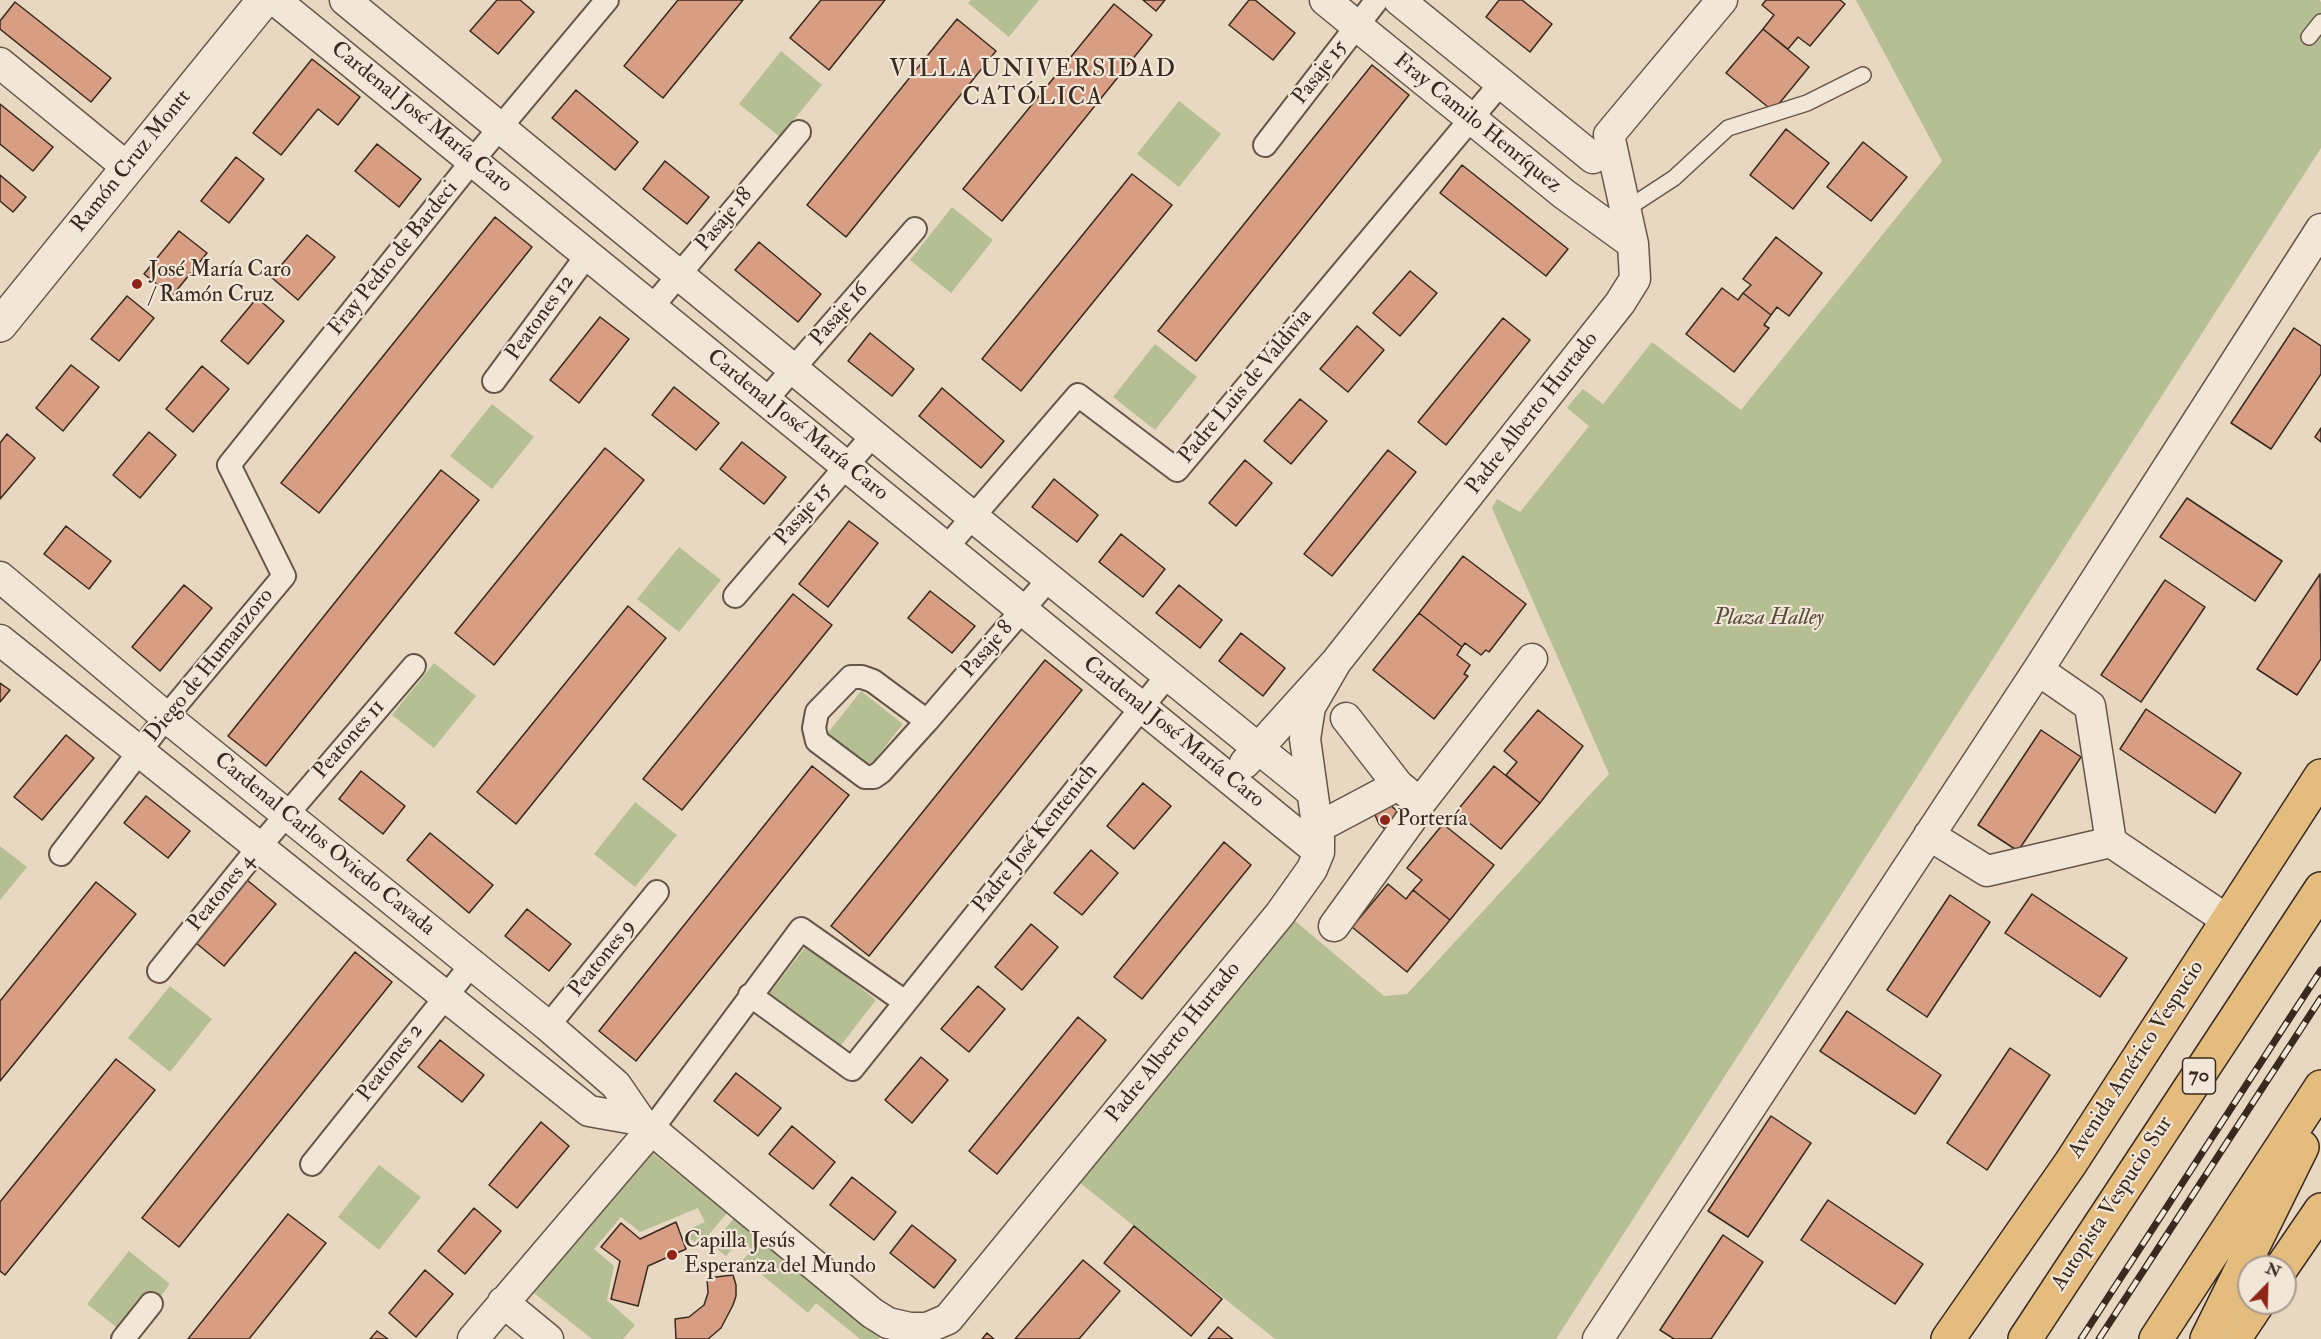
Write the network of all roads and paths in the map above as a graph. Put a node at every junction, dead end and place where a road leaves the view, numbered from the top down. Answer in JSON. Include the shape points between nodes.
{"nodes":[{"id":1,"x":264,"y":0,"type":"edge"},
{"id":2,"x":275,"y":0,"type":"edge"},
{"id":3,"x":345,"y":0,"type":"edge"},
{"id":4,"x":607,"y":0,"type":"edge"},
{"id":5,"x":1324,"y":0,"type":"edge"},
{"id":6,"x":1377,"y":0,"type":"edge"},
{"id":7,"x":1399,"y":0,"type":"edge"},
{"id":8,"x":1722,"y":0,"type":"edge"},
{"id":9,"x":2321,"y":22,"type":"edge"},
{"id":10,"x":1357,"y":27,"type":"junction"},
{"id":11,"x":2309,"y":37,"type":"dead end"},
{"id":12,"x":0,"y":63,"type":"edge"},
{"id":13,"x":1863,"y":75,"type":"dead end"},
{"id":14,"x":1501,"y":83,"type":"junction"},
{"id":15,"x":1470,"y":119,"type":"junction"},
{"id":16,"x":500,"y":128,"type":"junction"},
{"id":17,"x":799,"y":132,"type":"dead end"},
{"id":18,"x":1265,"y":145,"type":"dead end"},
{"id":19,"x":1601,"y":147,"type":"junction"},
{"id":20,"x":473,"y":160,"type":"junction"},
{"id":21,"x":128,"y":168,"type":"junction"},
{"id":22,"x":1564,"y":194,"type":"junction"},
{"id":23,"x":1625,"y":210,"type":"junction"},
{"id":24,"x":915,"y":229,"type":"dead end"},
{"id":25,"x":2321,"y":229,"type":"edge"},
{"id":26,"x":1633,"y":244,"type":"junction"},
{"id":27,"x":588,"y":254,"type":"junction"},
{"id":28,"x":679,"y":275,"type":"junction"},
{"id":29,"x":651,"y":307,"type":"junction"},
{"id":30,"x":0,"y":325,"type":"edge"},
{"id":31,"x":793,"y":369,"type":"junction"},
{"id":32,"x":494,"y":381,"type":"dead end"},
{"id":33,"x":766,"y":400,"type":"junction"},
{"id":34,"x":873,"y":435,"type":"junction"},
{"id":35,"x":229,"y":465,"type":"joint"},
{"id":36,"x":846,"y":466,"type":"junction"},
{"id":37,"x":973,"y":517,"type":"junction"},
{"id":38,"x":946,"y":548,"type":"junction"},
{"id":39,"x":0,"y":577,"type":"edge"},
{"id":40,"x":1049,"y":579,"type":"junction"},
{"id":41,"x":735,"y":596,"type":"dead end"},
{"id":42,"x":1022,"y":610,"type":"junction"},
{"id":43,"x":0,"y":640,"type":"edge"},
{"id":44,"x":1532,"y":659,"type":"dead end"},
{"id":45,"x":1336,"y":662,"type":"junction"},
{"id":46,"x":414,"y":666,"type":"dead end"},
{"id":47,"x":2038,"y":670,"type":"junction"},
{"id":48,"x":1167,"y":676,"type":"junction"},
{"id":49,"x":1141,"y":706,"type":"junction"},
{"id":50,"x":166,"y":717,"type":"junction"},
{"id":51,"x":1346,"y":718,"type":"dead end"},
{"id":52,"x":927,"y":721,"type":"junction"},
{"id":53,"x":1259,"y":749,"type":"junction"},
{"id":54,"x":140,"y":752,"type":"junction"},
{"id":55,"x":2321,"y":776,"type":"edge"},
{"id":56,"x":1229,"y":779,"type":"junction"},
{"id":57,"x":1312,"y":792,"type":"junction"},
{"id":58,"x":1409,"y":794,"type":"junction"},
{"id":59,"x":286,"y":815,"type":"junction"},
{"id":60,"x":1929,"y":835,"type":"junction"},
{"id":61,"x":1318,"y":840,"type":"junction"},
{"id":62,"x":2111,"y":842,"type":"junction"},
{"id":63,"x":259,"y":847,"type":"junction"},
{"id":64,"x":61,"y":854,"type":"dead end"},
{"id":65,"x":2321,"y":890,"type":"edge"},
{"id":66,"x":657,"y":892,"type":"dead end"},
{"id":67,"x":2227,"y":920,"type":"junction"},
{"id":68,"x":1334,"y":926,"type":"dead end"},
{"id":69,"x":472,"y":964,"type":"junction"},
{"id":70,"x":159,"y":971,"type":"dead end"},
{"id":71,"x":444,"y":995,"type":"junction"},
{"id":72,"x":750,"y":995,"type":"junction"},
{"id":73,"x":905,"y":1002,"type":"junction"},
{"id":74,"x":548,"y":1026,"type":"junction"},
{"id":75,"x":2321,"y":1087,"type":"edge"},
{"id":76,"x":2321,"y":1104,"type":"edge"},
{"id":77,"x":646,"y":1125,"type":"junction"},
{"id":78,"x":312,"y":1164,"type":"dead end"},
{"id":79,"x":2321,"y":1210,"type":"edge"},
{"id":80,"x":2290,"y":1255,"type":"edge"},
{"id":81,"x":503,"y":1302,"type":"junction"},
{"id":82,"x":151,"y":1304,"type":"dead end"},
{"id":83,"x":872,"y":1312,"type":"joint"},
{"id":84,"x":2250,"y":1315,"type":"edge"},
{"id":85,"x":123,"y":1339,"type":"edge"},
{"id":86,"x":473,"y":1339,"type":"edge"},
{"id":87,"x":548,"y":1339,"type":"edge"},
{"id":88,"x":1598,"y":1339,"type":"edge"},
{"id":89,"x":1948,"y":1339,"type":"edge"},
{"id":90,"x":2025,"y":1339,"type":"edge"},
{"id":91,"x":2156,"y":1339,"type":"edge"},
{"id":92,"x":2207,"y":1339,"type":"edge"},
{"id":93,"x":2234,"y":1339,"type":"edge"}],
"edges":[{"from":1,"to":21,"type":"street","name":"Ramón Cruz Montt"},
{"from":2,"to":20,"type":"street","name":"Cardenal José María Caro"},
{"from":3,"to":16,"type":"street","name":"Cardenal José María Caro"},
{"from":4,"to":16,"type":"street","name":"Fray Pedro de Bardeci"},
{"from":5,"to":10,"type":"street","name":"Fray Camilo Henríquez"},
{"from":6,"to":10,"type":"street","name":"Pasaje 15"},
{"from":7,"to":14,"type":"street","name":"Fray Camilo Henríquez"},
{"from":8,"to":19,"type":"street"},
{"from":9,"to":11,"type":"lane"},
{"from":10,"to":15,"type":"street","name":"Fray Camilo Henríquez"},
{"from":10,"to":18,"type":"street","name":"Pasaje 15"},
{"from":12,"to":21,"type":"street"},
{"from":13,"to":23,"type":"lane","via":[[1807,103],[1728,128],[1674,178]]},
{"from":14,"to":15,"type":"street","name":"Padre Luis de Valdivia"},
{"from":14,"to":19,"type":"street","name":"Fray Camilo Henríquez"},
{"from":15,"to":22,"type":"street","name":"Fray Camilo Henríquez"},
{"from":15,"to":37,"type":"street","name":"Padre Luis de Valdivia","via":[[1177,470],[1078,395]]},
{"from":16,"to":20,"type":"street","name":"Fray Pedro de Bardeci"},
{"from":16,"to":28,"type":"street","name":"Cardenal José María Caro"},
{"from":17,"to":28,"type":"street","name":"Pasaje 18"},
{"from":19,"to":22,"type":"street"},
{"from":19,"to":23,"type":"street","name":"Padre Alberto Hurtado"},
{"from":20,"to":27,"type":"street","name":"Cardenal José María Caro"},
{"from":20,"to":35,"type":"street","name":"Fray Pedro de Bardeci"},
{"from":21,"to":30,"type":"street","name":"Ramón Cruz Montt"},
{"from":22,"to":26,"type":"street","name":"Fray Camilo Henríquez"},
{"from":23,"to":26,"type":"street","name":"Padre Alberto Hurtado"},
{"from":24,"to":31,"type":"street","name":"Pasaje 16"},
{"from":25,"to":47,"type":"street"},
{"from":26,"to":45,"type":"street","name":"Padre Alberto Hurtado","via":[[1635,279],[1620,303]]},
{"from":27,"to":29,"type":"street","name":"Cardenal José María Caro"},
{"from":27,"to":32,"type":"street","name":"Peatones 12"},
{"from":28,"to":29,"type":"street","name":"Pasaje 18"},
{"from":28,"to":31,"type":"street","name":"Cardenal José María Caro"},
{"from":29,"to":33,"type":"street","name":"Cardenal José María Caro"},
{"from":31,"to":33,"type":"street","name":"Pasaje 16"},
{"from":31,"to":34,"type":"street","name":"Cardenal José María Caro"},
{"from":33,"to":36,"type":"street","name":"Cardenal José María Caro"},
{"from":34,"to":36,"type":"street","name":"Pasaje 15"},
{"from":34,"to":37,"type":"street","name":"Cardenal José María Caro"},
{"from":35,"to":50,"type":"street","name":"Diego de Humanzoro","via":[[284,576]]},
{"from":36,"to":38,"type":"street","name":"Cardenal José María Caro"},
{"from":36,"to":41,"type":"street","name":"Pasaje 15"},
{"from":37,"to":38,"type":"street","name":"Padre Luis de Valdivia"},
{"from":37,"to":40,"type":"street","name":"Cardenal José María Caro"},
{"from":38,"to":42,"type":"street","name":"Cardenal José María Caro"},
{"from":39,"to":50,"type":"street","name":"Cardenal Carlos Oviedo Cavada"},
{"from":40,"to":42,"type":"street","name":"Pasaje 8"},
{"from":40,"to":48,"type":"street","name":"Cardenal José María Caro"},
{"from":42,"to":49,"type":"street","name":"Cardenal José María Caro"},
{"from":42,"to":52,"type":"street","name":"Pasaje 8"},
{"from":43,"to":54,"type":"street","name":"Cardenal Carlos Oviedo Cavada"},
{"from":44,"to":58,"type":"street"},
{"from":45,"to":53,"type":"street","name":"Padre Alberto Hurtado"},
{"from":45,"to":57,"type":"street","name":"Padre Alberto Hurtado","via":[[1310,707],[1305,739]]},
{"from":46,"to":59,"type":"street","name":"Peatones 11"},
{"from":47,"to":60,"type":"street"},
{"from":47,"to":62,"type":"street","via":[[2090,706]]},
{"from":48,"to":49,"type":"street","name":"Padre José Kentenich"},
{"from":48,"to":53,"type":"street","name":"Cardenal José María Caro"},
{"from":49,"to":56,"type":"street","name":"Cardenal José María Caro"},
{"from":49,"to":73,"type":"street","name":"Padre José Kentenich"},
{"from":50,"to":54,"type":"street","name":"Diego de Humanzoro"},
{"from":50,"to":59,"type":"street","name":"Cardenal Carlos Oviedo Cavada"},
{"from":51,"to":58,"type":"street"},
{"from":52,"to":52,"type":"street","name":"Pasaje 8","via":[[874,777],[865,777],[817,741],[814,728],[817,712],[851,677],[862,676]]},
{"from":53,"to":56,"type":"street","name":"Padre Alberto Hurtado"},
{"from":53,"to":57,"type":"street","name":"Cardenal José María Caro"},
{"from":54,"to":63,"type":"street","name":"Cardenal Carlos Oviedo Cavada"},
{"from":54,"to":64,"type":"street","name":"Diego de Humanzoro"},
{"from":55,"to":67,"type":"main road","name":"Avenida Américo Vespucio"},
{"from":56,"to":61,"type":"street","name":"Cardenal José María Caro"},
{"from":57,"to":61,"type":"street","name":"Padre Alberto Hurtado"},
{"from":58,"to":61,"type":"street"},
{"from":58,"to":68,"type":"street","via":[[1412,818]]},
{"from":59,"to":63,"type":"street","name":"Peatones 4"},
{"from":59,"to":69,"type":"street","name":"Cardenal Carlos Oviedo Cavada"},
{"from":60,"to":62,"type":"street","via":[[1987,871]]},
{"from":60,"to":88,"type":"street"},
{"from":61,"to":83,"type":"street","name":"Padre Alberto Hurtado","via":[[1312,869],[1280,914],[948,1320],[910,1329],[888,1323]]},
{"from":62,"to":67,"type":"street"},
{"from":63,"to":70,"type":"street","name":"Peatones 4"},
{"from":63,"to":71,"type":"street","name":"Cardenal Carlos Oviedo Cavada"},
{"from":65,"to":90,"type":"main road","name":"Autopista Vespucio Sur","number":"70"},
{"from":66,"to":74,"type":"street","name":"Peatones 9"},
{"from":67,"to":89,"type":"main road","name":"Avenida Américo Vespucio","via":[[2070,1164]]},
{"from":69,"to":71,"type":"street","name":"Peatones 2"},
{"from":69,"to":74,"type":"street","name":"Cardenal Carlos Oviedo Cavada"},
{"from":71,"to":77,"type":"street","name":"Cardenal Carlos Oviedo Cavada","via":[[590,1111]]},
{"from":71,"to":78,"type":"street","name":"Peatones 2"},
{"from":72,"to":73,"type":"street","via":[[801,929]]},
{"from":72,"to":73,"type":"street","name":"Padre José Kentenich","via":[[852,1069]]},
{"from":72,"to":77,"type":"street"},
{"from":74,"to":77,"type":"street","name":"Cardenal Carlos Oviedo Cavada","via":[[616,1085]]},
{"from":75,"to":91,"type":"main road"},
{"from":76,"to":92,"type":"main road"},
{"from":77,"to":81,"type":"street"},
{"from":77,"to":83,"type":"street","name":"Cardenal Carlos Oviedo Cavada"},
{"from":79,"to":80,"type":"main road"},
{"from":81,"to":86,"type":"street"},
{"from":81,"to":87,"type":"street"},
{"from":82,"to":85,"type":"street"},
{"from":84,"to":93,"type":"main road"}]}
